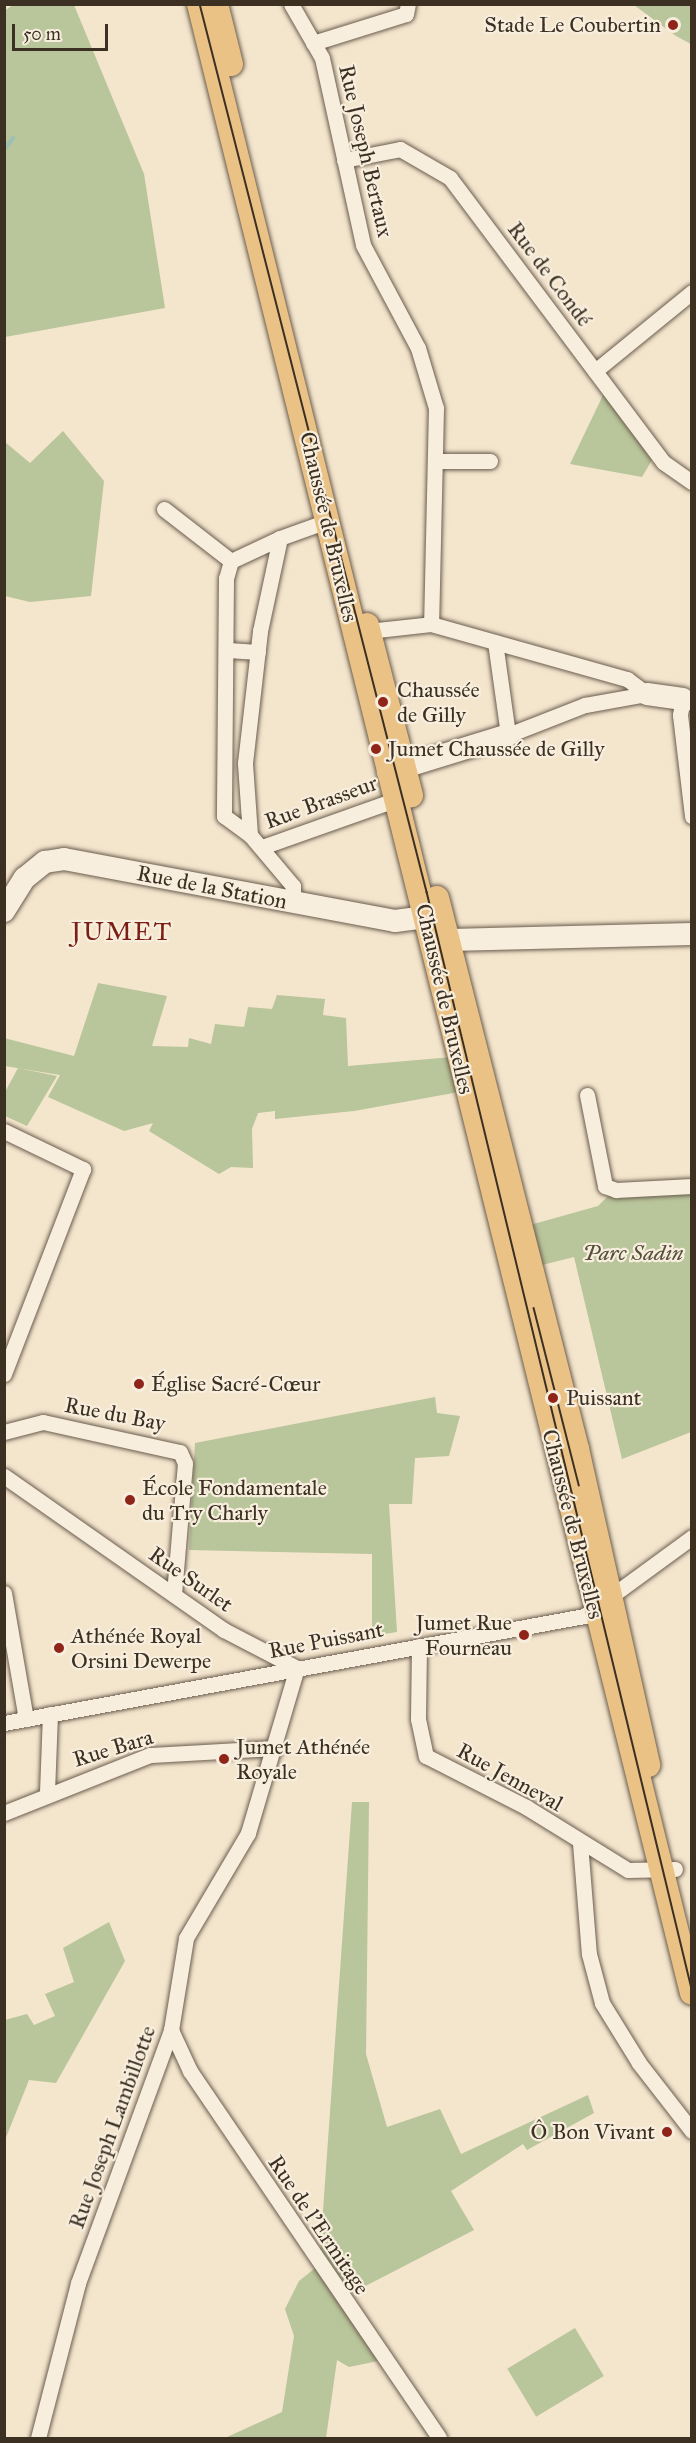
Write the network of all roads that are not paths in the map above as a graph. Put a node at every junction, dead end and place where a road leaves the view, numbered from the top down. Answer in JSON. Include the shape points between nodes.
{"nodes":[{"id":1,"x":199,"y":4,"type":"edge"},
{"id":2,"x":216,"y":4,"type":"edge"},
{"id":3,"x":291,"y":4,"type":"edge"},
{"id":4,"x":408,"y":4,"type":"edge"},
{"id":5,"x":313,"y":43,"type":"junction"},
{"id":6,"x":344,"y":160,"type":"junction"},
{"id":7,"x":692,"y":292,"type":"edge"},
{"id":8,"x":595,"y":371,"type":"junction"},
{"id":9,"x":437,"y":461,"type":"junction"},
{"id":10,"x":490,"y":461,"type":"dead end"},
{"id":11,"x":692,"y":482,"type":"edge"},
{"id":12,"x":165,"y":509,"type":"dead end"},
{"id":13,"x":327,"y":521,"type":"junction"},
{"id":14,"x":280,"y":538,"type":"junction"},
{"id":15,"x":231,"y":561,"type":"junction"},
{"id":16,"x":431,"y":624,"type":"junction"},
{"id":17,"x":368,"y":631,"type":"junction"},
{"id":18,"x":495,"y":642,"type":"junction"},
{"id":19,"x":228,"y":650,"type":"junction"},
{"id":20,"x":258,"y":652,"type":"junction"},
{"id":21,"x":647,"y":694,"type":"junction"},
{"id":22,"x":687,"y":701,"type":"edge"},
{"id":23,"x":508,"y":735,"type":"junction"},
{"id":24,"x":225,"y":742,"type":"junction"},
{"id":25,"x":247,"y":743,"type":"junction"},
{"id":26,"x":396,"y":770,"type":"junction"},
{"id":27,"x":395,"y":800,"type":"junction"},
{"id":28,"x":692,"y":816,"type":"edge"},
{"id":29,"x":250,"y":835,"type":"junction"},
{"id":30,"x":262,"y":847,"type":"junction"},
{"id":31,"x":293,"y":902,"type":"junction"},
{"id":32,"x":4,"y":911,"type":"edge"},
{"id":33,"x":434,"y":916,"type":"junction"},
{"id":34,"x":692,"y":934,"type":"edge"},
{"id":35,"x":441,"y":941,"type":"junction"},
{"id":36,"x":587,"y":1095,"type":"dead end"},
{"id":37,"x":4,"y":1131,"type":"edge"},
{"id":38,"x":692,"y":1186,"type":"edge"},
{"id":39,"x":4,"y":1374,"type":"edge"},
{"id":40,"x":4,"y":1432,"type":"edge"},
{"id":41,"x":6,"y":1481,"type":"edge"},
{"id":42,"x":688,"y":1545,"type":"edge"},
{"id":43,"x":4,"y":1593,"type":"edge"},
{"id":44,"x":174,"y":1595,"type":"junction"},
{"id":45,"x":604,"y":1604,"type":"junction"},
{"id":46,"x":420,"y":1646,"type":"junction"},
{"id":47,"x":297,"y":1668,"type":"junction"},
{"id":48,"x":50,"y":1714,"type":"junction"},
{"id":49,"x":26,"y":1719,"type":"junction"},
{"id":50,"x":4,"y":1723,"type":"edge"},
{"id":51,"x":276,"y":1748,"type":"junction"},
{"id":52,"x":46,"y":1792,"type":"junction"},
{"id":53,"x":4,"y":1813,"type":"edge"},
{"id":54,"x":580,"y":1843,"type":"junction"},
{"id":55,"x":668,"y":1870,"type":"junction"},
{"id":56,"x":687,"y":1924,"type":"edge"},
{"id":57,"x":692,"y":1993,"type":"edge"},
{"id":58,"x":171,"y":2030,"type":"junction"},
{"id":59,"x":692,"y":2131,"type":"edge"},
{"id":60,"x":38,"y":2439,"type":"edge"},
{"id":61,"x":439,"y":2439,"type":"edge"}],
"edges":[{"from":1,"to":13,"type":"main road","name":"Chaussée de Bruxelles"},
{"from":2,"to":17,"type":"main road","name":"Chaussée de Bruxelles"},
{"from":3,"to":5,"type":"street","name":"Rue Joseph Bertaux"},
{"from":4,"to":5,"type":"street","via":[[406,14]]},
{"from":5,"to":6,"type":"street","name":"Rue Joseph Bertaux","via":[[322,58]]},
{"from":6,"to":8,"type":"street","name":"Rue de Condé","via":[[400,149],[450,178]]},
{"from":6,"to":9,"type":"street","name":"Rue Joseph Bertaux","via":[[363,245],[418,348],[436,408]]},
{"from":7,"to":8,"type":"street"},
{"from":8,"to":11,"type":"street","name":"Rue de Condé","via":[[663,462]]},
{"from":9,"to":10,"type":"street"},
{"from":9,"to":16,"type":"street","name":"Rue Joseph Bertaux"},
{"from":12,"to":15,"type":"street"},
{"from":13,"to":14,"type":"street"},
{"from":13,"to":26,"type":"main road","name":"Chaussée de Bruxelles"},
{"from":14,"to":15,"type":"street"},
{"from":14,"to":20,"type":"street"},
{"from":15,"to":19,"type":"street","via":[[226,578]]},
{"from":16,"to":17,"type":"street"},
{"from":16,"to":18,"type":"street"},
{"from":17,"to":26,"type":"main road","name":"Chaussée de Bruxelles"},
{"from":18,"to":21,"type":"street","via":[[627,679]]},
{"from":18,"to":23,"type":"street"},
{"from":19,"to":20,"type":"street"},
{"from":19,"to":24,"type":"street"},
{"from":20,"to":25,"type":"street"},
{"from":21,"to":22,"type":"street"},
{"from":21,"to":23,"type":"street","via":[[585,705]]},
{"from":22,"to":28,"type":"street"},
{"from":23,"to":26,"type":"street"},
{"from":24,"to":25,"type":"street"},
{"from":24,"to":29,"type":"street","via":[[224,816]]},
{"from":25,"to":29,"type":"street"},
{"from":26,"to":27,"type":"main road","name":"Chaussée de Bruxelles"},
{"from":26,"to":33,"type":"main road","name":"Chaussée de Bruxelles"},
{"from":27,"to":30,"type":"street","name":"Rue Brasseur"},
{"from":27,"to":33,"type":"main road","name":"Chaussée de Bruxelles"},
{"from":29,"to":30,"type":"street"},
{"from":30,"to":31,"type":"street","via":[[293,886]]},
{"from":31,"to":32,"type":"street","name":"Rue de la Station","via":[[64,859],[45,862],[25,878]]},
{"from":31,"to":33,"type":"street","name":"Rue de la Station","via":[[395,921]]},
{"from":33,"to":35,"type":"main road","name":"Chaussée de Bruxelles"},
{"from":34,"to":35,"type":"street"},
{"from":35,"to":45,"type":"main road","name":"Chaussée de Bruxelles"},
{"from":36,"to":38,"type":"street","via":[[605,1186],[616,1190]]},
{"from":37,"to":39,"type":"street","via":[[83,1169]]},
{"from":40,"to":44,"type":"street","name":"Rue du Bay","via":[[43,1422],[180,1452],[185,1463]]},
{"from":41,"to":44,"type":"street","name":"Rue Surlet"},
{"from":42,"to":45,"type":"street"},
{"from":43,"to":49,"type":"street"},
{"from":44,"to":47,"type":"street","name":"Rue Surlet"},
{"from":45,"to":46,"type":"street","name":"Rue Puissant"},
{"from":45,"to":55,"type":"main road","name":"Chaussée de Bruxelles"},
{"from":46,"to":47,"type":"street","name":"Rue Puissant"},
{"from":46,"to":54,"type":"street","name":"Rue Jenneval","via":[[418,1719],[426,1756],[526,1808]]},
{"from":47,"to":48,"type":"street","name":"Rue Puissant"},
{"from":47,"to":51,"type":"street","name":"Rue Joseph Lambillotte"},
{"from":48,"to":49,"type":"street","name":"Rue Puissant"},
{"from":48,"to":52,"type":"street"},
{"from":49,"to":50,"type":"street","name":"Rue Puissant"},
{"from":51,"to":52,"type":"street","name":"Rue Bara","via":[[150,1755]]},
{"from":51,"to":58,"type":"street","name":"Rue Joseph Lambillotte","via":[[248,1833],[186,1938]]},
{"from":52,"to":53,"type":"street","name":"Rue Bara"},
{"from":54,"to":55,"type":"street","name":"Rue Jenneval","via":[[628,1870]]},
{"from":54,"to":59,"type":"street","via":[[589,1954],[602,2003],[639,2063]]},
{"from":55,"to":56,"type":"main road","name":"Chaussée de Bruxelles"},
{"from":55,"to":57,"type":"main road","name":"Chaussée de Bruxelles"},
{"from":58,"to":60,"type":"street","name":"Rue Joseph Lambillotte","via":[[78,2283]]},
{"from":58,"to":61,"type":"street","name":"Rue de l'Ermitage","via":[[190,2071]]}]}
